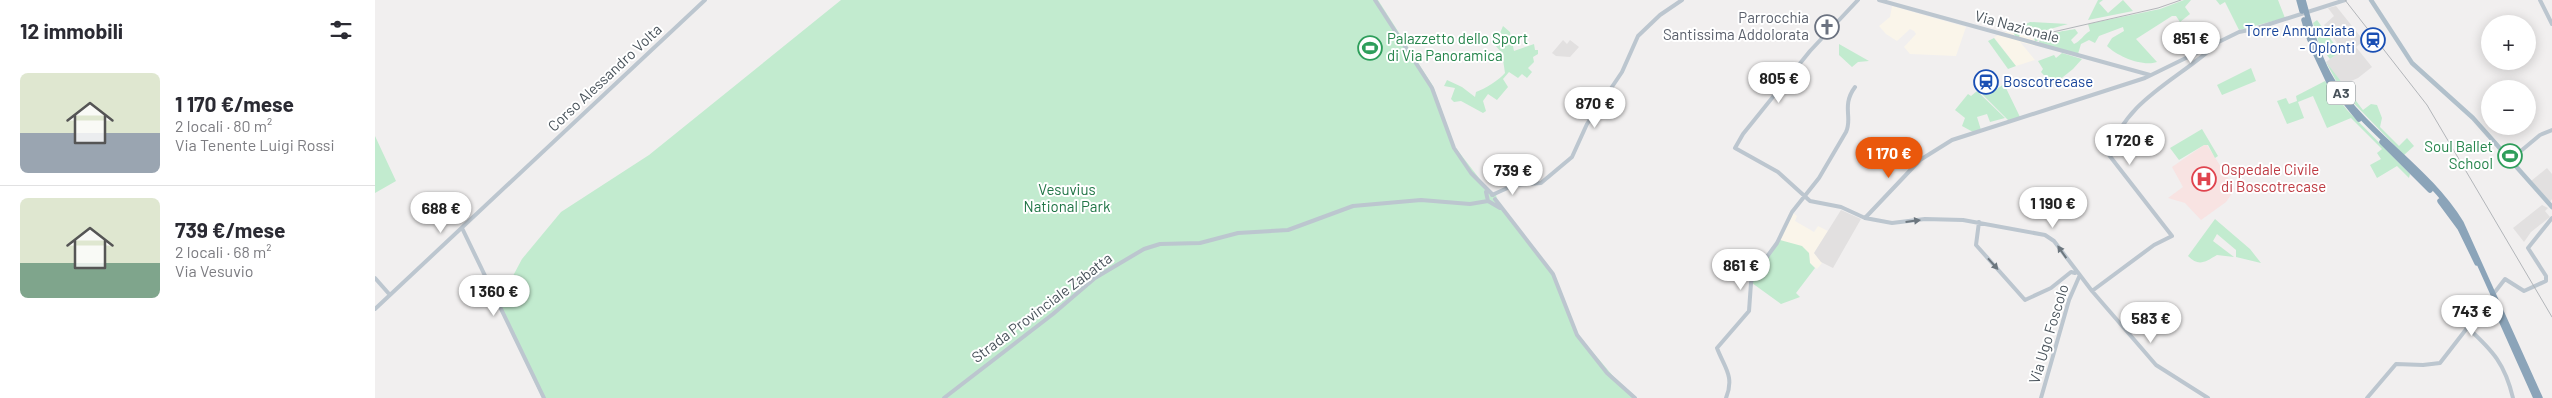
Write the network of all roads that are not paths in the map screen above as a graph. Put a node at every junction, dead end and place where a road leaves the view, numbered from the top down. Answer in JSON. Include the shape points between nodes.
{"nodes":[{"id":1,"x":705,"y":0,"type":"edge"},
{"id":2,"x":1375,"y":0,"type":"edge"},
{"id":3,"x":1682,"y":0,"type":"edge"},
{"id":4,"x":1858,"y":0,"type":"edge"},
{"id":5,"x":1879,"y":0,"type":"edge"},
{"id":6,"x":2299,"y":0,"type":"edge"},
{"id":7,"x":2304,"y":0,"type":"edge"},
{"id":8,"x":2345,"y":0,"type":"edge"},
{"id":9,"x":2371,"y":0,"type":"edge"},
{"id":10,"x":2540,"y":0,"type":"edge"},
{"id":11,"x":2552,"y":24,"type":"edge"},
{"id":12,"x":2224,"y":38,"type":"junction"},
{"id":13,"x":2150,"y":75,"type":"junction"},
{"id":14,"x":1855,"y":87,"type":"dead end"},
{"id":15,"x":2552,"y":130,"type":"edge"},
{"id":16,"x":2510,"y":160,"type":"junction"},
{"id":17,"x":2413,"y":170,"type":"junction"},
{"id":18,"x":1491,"y":198,"type":"junction"},
{"id":19,"x":1805,"y":198,"type":"junction"},
{"id":20,"x":2552,"y":208,"type":"edge"},
{"id":21,"x":1865,"y":218,"type":"junction"},
{"id":22,"x":2552,"y":218,"type":"edge"},
{"id":23,"x":1979,"y":222,"type":"junction"},
{"id":24,"x":462,"y":228,"type":"junction"},
{"id":25,"x":2079,"y":277,"type":"junction"},
{"id":26,"x":375,"y":278,"type":"edge"},
{"id":27,"x":2092,"y":291,"type":"junction"},
{"id":28,"x":390,"y":296,"type":"junction"},
{"id":29,"x":375,"y":309,"type":"edge"},
{"id":30,"x":2468,"y":328,"type":"junction"},
{"id":31,"x":544,"y":398,"type":"edge"},
{"id":32,"x":944,"y":398,"type":"edge"},
{"id":33,"x":1635,"y":398,"type":"edge"},
{"id":34,"x":1726,"y":398,"type":"edge"},
{"id":35,"x":2041,"y":398,"type":"edge"},
{"id":36,"x":2208,"y":398,"type":"edge"},
{"id":37,"x":2367,"y":398,"type":"edge"},
{"id":38,"x":2513,"y":398,"type":"edge"},
{"id":39,"x":2536,"y":398,"type":"edge"},
{"id":40,"x":2540,"y":398,"type":"edge"}],
"edges":[{"from":1,"to":24,"type":"street","name":"Corso Alessandro Volta"},
{"from":2,"to":18,"type":"street","via":[[1432,88],[1454,148]]},
{"from":3,"to":18,"type":"street","via":[[1667,8],[1632,45],[1621,72],[1587,124],[1572,157],[1541,183],[1524,182]]},
{"from":4,"to":19,"type":"street","via":[[1810,51],[1735,148],[1778,172]]},
{"from":5,"to":13,"type":"street","name":"Via Nazionale"},
{"from":6,"to":17,"type":"highway","number":"A3","via":[[2313,48],[2329,82],[2347,106]]},
{"from":7,"to":17,"type":"highway","number":"A3","via":[[2324,66],[2337,87]]},
{"from":8,"to":12,"type":"street"},
{"from":9,"to":16,"type":"main road","via":[[2411,63],[2472,116]]},
{"from":10,"to":11,"type":"street"},
{"from":12,"to":13,"type":"street"},
{"from":12,"to":27,"type":"street","via":[[2135,107],[2122,127],[2109,155],[2172,236],[2154,245]]},
{"from":13,"to":21,"type":"street","via":[[1945,144],[1920,160]]},
{"from":14,"to":19,"type":"street","via":[[1847,103],[1848,128]]},
{"from":15,"to":16,"type":"street"},
{"from":16,"to":20,"type":"main road"},
{"from":17,"to":39,"type":"highway","number":"A3","via":[[2460,228]]},
{"from":17,"to":40,"type":"highway","number":"A3","via":[[2449,205],[2465,230]]},
{"from":18,"to":32,"type":"street","name":"Strada Provinciale Zabatta","via":[[1470,204],[1421,200],[1353,206],[1288,230],[1237,234],[1200,243],[1160,244],[1144,249],[1095,278]]},
{"from":18,"to":33,"type":"street","via":[[1553,274],[1577,335],[1607,373]]},
{"from":19,"to":21,"type":"street","via":[[1841,207]]},
{"from":19,"to":34,"type":"street","via":[[1792,212],[1770,252],[1755,266],[1749,311],[1717,348],[1728,368],[1729,391]]},
{"from":21,"to":23,"type":"street","one_way":true,"via":[[1892,223],[1925,220]]},
{"from":22,"to":30,"type":"street","via":[[2528,248],[2547,278],[2525,291],[2505,279]]},
{"from":23,"to":25,"type":"street","one_way":true,"via":[[1976,245],[2025,300],[2036,297],[2074,271]]},
{"from":27,"to":23,"type":"street","one_way":true,"via":[[2055,241],[2045,235]]},
{"from":24,"to":28,"type":"street","name":"Corso Alessandro Volta"},
{"from":24,"to":31,"type":"street"},
{"from":25,"to":27,"type":"street"},
{"from":25,"to":35,"type":"street","name":"Via Ugo Foscolo","via":[[2069,300]]},
{"from":26,"to":28,"type":"street"},
{"from":27,"to":36,"type":"street","via":[[2159,368]]},
{"from":28,"to":29,"type":"street","name":"Corso Alessandro Volta"},
{"from":30,"to":37,"type":"street","via":[[2440,363],[2396,364]]},
{"from":30,"to":38,"type":"street","via":[[2498,358]]}]}
